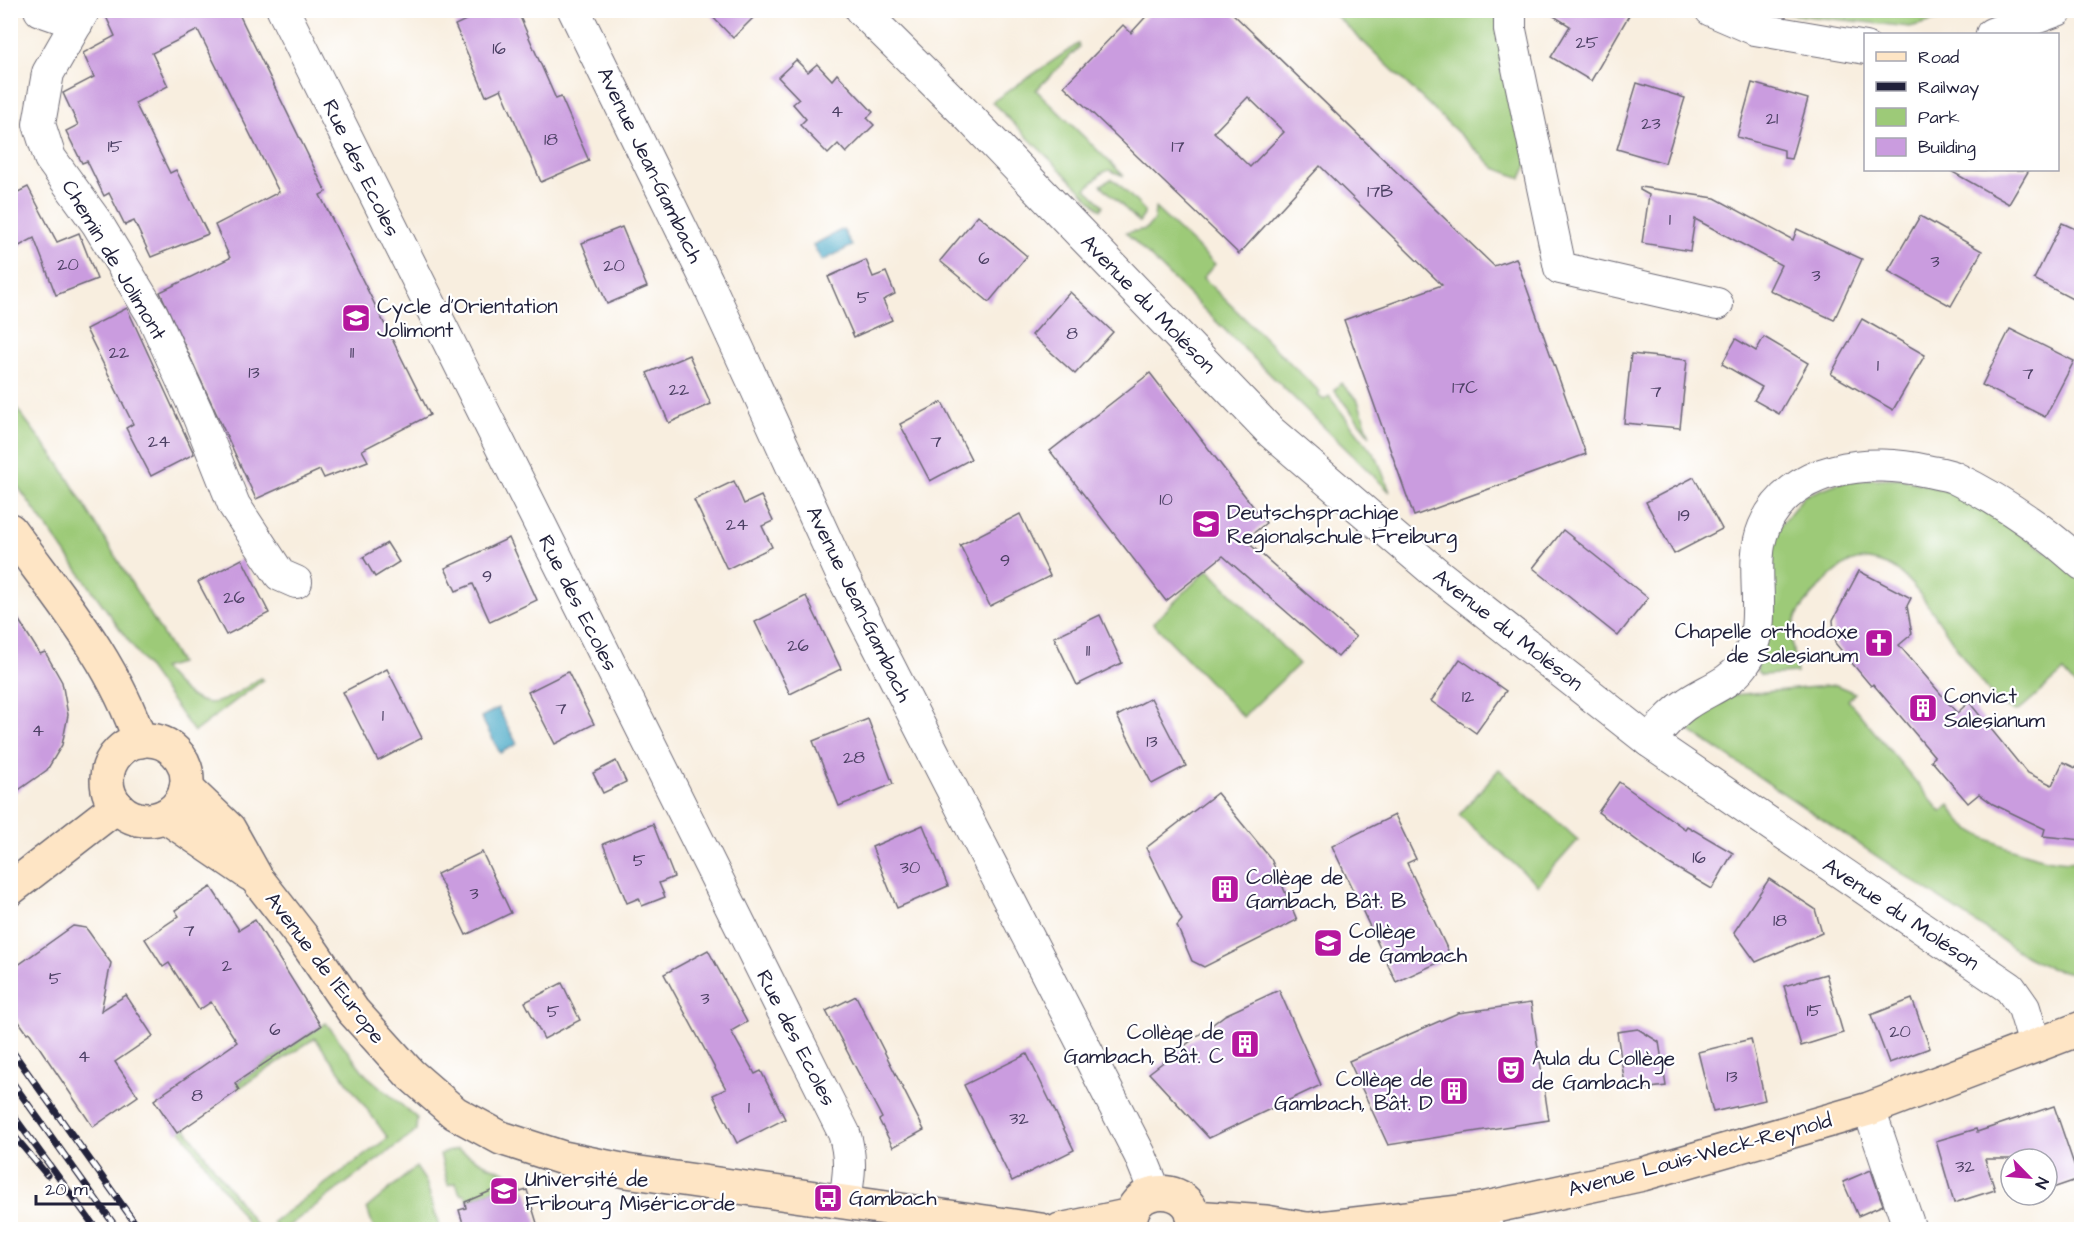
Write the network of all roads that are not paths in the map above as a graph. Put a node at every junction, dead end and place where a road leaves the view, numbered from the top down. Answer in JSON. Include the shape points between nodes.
{"nodes":[{"id":1,"x":40,"y":10,"type":"edge"},
{"id":2,"x":283,"y":10,"type":"edge"},
{"id":3,"x":574,"y":10,"type":"edge"},
{"id":4,"x":861,"y":10,"type":"edge"},
{"id":5,"x":1510,"y":10,"type":"edge"},
{"id":6,"x":1712,"y":10,"type":"edge"},
{"id":7,"x":2057,"y":10,"type":"edge"},
{"id":8,"x":81,"y":17,"type":"edge"},
{"id":9,"x":1995,"y":33,"type":"edge"},
{"id":10,"x":1864,"y":48,"type":"edge"},
{"id":11,"x":1717,"y":304,"type":"dead end"},
{"id":12,"x":10,"y":530,"type":"edge"},
{"id":13,"x":2082,"y":564,"type":"edge"},
{"id":14,"x":296,"y":582,"type":"dead end"},
{"id":15,"x":140,"y":741,"type":"junction"},
{"id":16,"x":1649,"y":741,"type":"junction"},
{"id":17,"x":186,"y":788,"type":"junction"},
{"id":18,"x":117,"y":806,"type":"junction"},
{"id":19,"x":165,"y":816,"type":"junction"},
{"id":20,"x":257,"y":879,"type":"junction"},
{"id":21,"x":10,"y":889,"type":"edge"},
{"id":22,"x":2082,"y":1028,"type":"edge"},
{"id":23,"x":2036,"y":1045,"type":"junction"},
{"id":24,"x":1869,"y":1109,"type":"junction"},
{"id":25,"x":1155,"y":1192,"type":"junction"},
{"id":26,"x":844,"y":1201,"type":"junction"},
{"id":27,"x":909,"y":1220,"type":"edge"},
{"id":28,"x":1482,"y":1220,"type":"edge"},
{"id":29,"x":1131,"y":1222,"type":"edge"},
{"id":30,"x":1193,"y":1223,"type":"edge"},
{"id":31,"x":1305,"y":1229,"type":"edge"},
{"id":32,"x":1041,"y":1230,"type":"edge"},
{"id":33,"x":1060,"y":1230,"type":"edge"},
{"id":34,"x":1910,"y":1230,"type":"edge"}],
"edges":[{"from":1,"to":8,"type":"street","name":"Chemin de Jolimont"},
{"from":2,"to":26,"type":"street","name":"Rue des Ecoles","via":[[844,1133],[851,1165]]},
{"from":3,"to":25,"type":"street","name":"Avenue Jean-Gambach","via":[[707,281],[842,575],[1140,1155]]},
{"from":4,"to":16,"type":"street","name":"Avenue du Moléson","via":[[1271,432],[1456,590]]},
{"from":5,"to":11,"type":"street","via":[[1510,30],[1560,268]]},
{"from":6,"to":10,"type":"street","via":[[1755,29]]},
{"from":7,"to":9,"type":"street"},
{"from":8,"to":14,"type":"street","name":"Chemin de Jolimont","via":[[48,73],[39,124],[50,158],[97,223],[152,314],[234,505],[280,575]]},
{"from":12,"to":15,"type":"main road","via":[[107,664]]},
{"from":13,"to":16,"type":"street","via":[[2056,541],[1952,476],[1904,466],[1864,466],[1825,472],[1797,488],[1779,504],[1764,526],[1757,554],[1758,614],[1754,642],[1744,664],[1722,685],[1687,703]]},
{"from":15,"to":17,"type":"main road","via":[[159,742],[175,752],[185,769]]},
{"from":15,"to":18,"type":"main road","via":[[122,750],[110,767],[108,789]]},
{"from":16,"to":23,"type":"street","name":"Avenue du Moléson","via":[[2010,988],[2024,1008]]},
{"from":17,"to":19,"type":"main road","via":[[181,801]]},
{"from":17,"to":20,"type":"main road","name":"Avenue de l'Europe","via":[[229,829]]},
{"from":18,"to":19,"type":"main road","via":[[140,819]]},
{"from":18,"to":21,"type":"main road"},
{"from":19,"to":20,"type":"main road","name":"Avenue de l'Europe"},
{"from":20,"to":26,"type":"main road","name":"Avenue de l'Europe","via":[[353,1011],[410,1074],[464,1118],[501,1138],[563,1158],[626,1171]]},
{"from":22,"to":23,"type":"main road","name":"Avenue Louis-Weck-Reynold"},
{"from":23,"to":24,"type":"main road","name":"Avenue Louis-Weck-Reynold"},
{"from":24,"to":28,"type":"main road","name":"Avenue Louis-Weck-Reynold"},
{"from":24,"to":34,"type":"street"},
{"from":25,"to":29,"type":"main road","via":[[1140,1200]]},
{"from":25,"to":30,"type":"main road","via":[[1173,1193],[1181,1198]]},
{"from":26,"to":27,"type":"main road","name":"Avenue de l'Europe"},
{"from":27,"to":32,"type":"main road","name":"Avenue de l'Europe"},
{"from":28,"to":31,"type":"main road","name":"Avenue Louis-Weck-Reynold"},
{"from":29,"to":33,"type":"main road"},
{"from":30,"to":31,"type":"main road","name":"Avenue Louis-Weck-Reynold","via":[[1266,1222]]}]}
